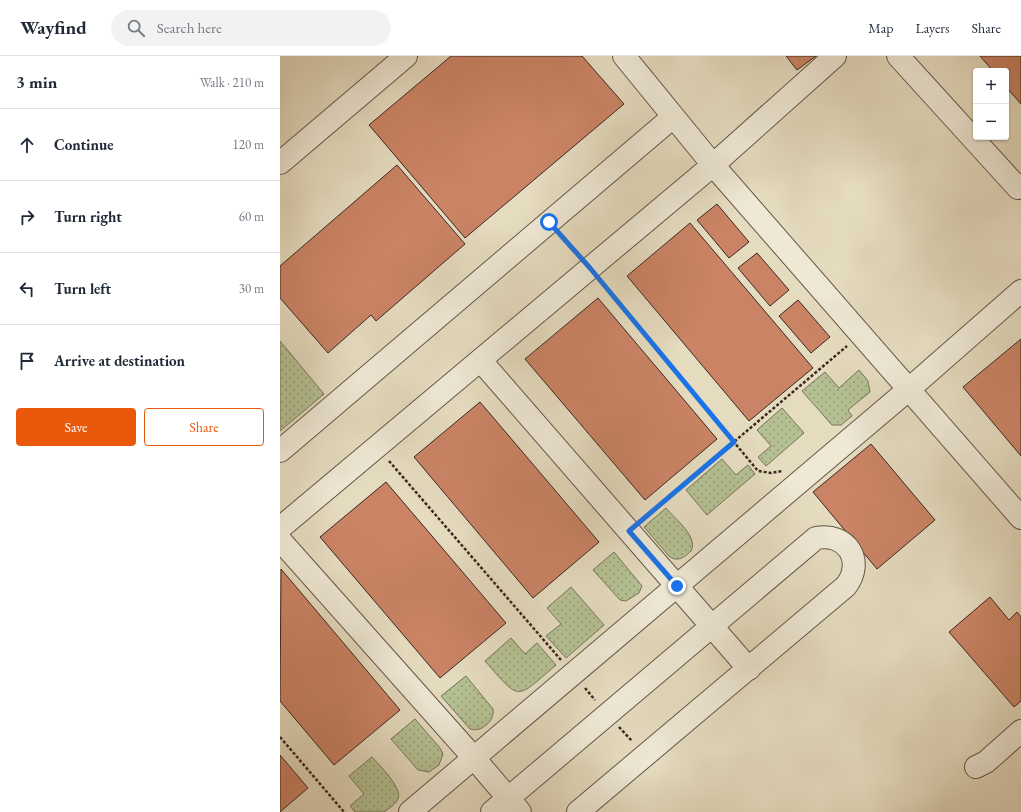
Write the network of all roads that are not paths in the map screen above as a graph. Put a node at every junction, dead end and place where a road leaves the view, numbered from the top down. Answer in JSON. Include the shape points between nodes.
{"nodes":[{"id":1,"x":406,"y":56,"type":"edge"},
{"id":2,"x":624,"y":56,"type":"edge"},
{"id":3,"x":834,"y":56,"type":"edge"},
{"id":4,"x":898,"y":56,"type":"edge"},
{"id":5,"x":673,"y":117,"type":"junction"},
{"id":6,"x":280,"y":163,"type":"edge"},
{"id":7,"x":713,"y":165,"type":"junction"},
{"id":8,"x":1021,"y":185,"type":"edge"},
{"id":9,"x":1021,"y":291,"type":"edge"},
{"id":10,"x":481,"y":361,"type":"junction"},
{"id":11,"x":908,"y":390,"type":"junction"},
{"id":12,"x":280,"y":452,"type":"edge"},
{"id":13,"x":1021,"y":518,"type":"edge"},
{"id":14,"x":281,"y":528,"type":"edge"},
{"id":15,"x":677,"y":586,"type":"junction"},
{"id":16,"x":712,"y":626,"type":"junction"},
{"id":17,"x":748,"y":669,"type":"junction"},
{"id":18,"x":1021,"y":731,"type":"edge"},
{"id":19,"x":474,"y":758,"type":"junction"},
{"id":20,"x":976,"y":767,"type":"dead end"},
{"id":21,"x":514,"y":805,"type":"edge"},
{"id":22,"x":410,"y":812,"type":"edge"},
{"id":23,"x":492,"y":812,"type":"edge"},
{"id":24,"x":578,"y":812,"type":"edge"}],
"edges":[{"from":1,"to":6,"type":"lane"},
{"from":2,"to":5,"type":"lane"},
{"from":3,"to":7,"type":"lane"},
{"from":4,"to":8,"type":"lane","via":[[1018,188]]},
{"from":5,"to":7,"type":"lane"},
{"from":5,"to":12,"type":"lane"},
{"from":7,"to":10,"type":"lane"},
{"from":7,"to":11,"type":"lane"},
{"from":9,"to":11,"type":"lane"},
{"from":10,"to":14,"type":"lane"},
{"from":10,"to":15,"type":"lane"},
{"from":11,"to":13,"type":"lane"},
{"from":11,"to":15,"type":"lane"},
{"from":14,"to":19,"type":"lane"},
{"from":15,"to":16,"type":"lane"},
{"from":15,"to":19,"type":"lane"},
{"from":16,"to":17,"type":"lane"},
{"from":16,"to":17,"type":"lane","via":[[816,538],[830,537],[847,547],[854,558],[854,574],[846,586]]},
{"from":16,"to":21,"type":"lane","via":[[607,714]]},
{"from":17,"to":24,"type":"lane"},
{"from":18,"to":20,"type":"lane","via":[[986,762]]},
{"from":19,"to":21,"type":"lane"},
{"from":19,"to":22,"type":"lane"},
{"from":21,"to":23,"type":"lane"}]}
